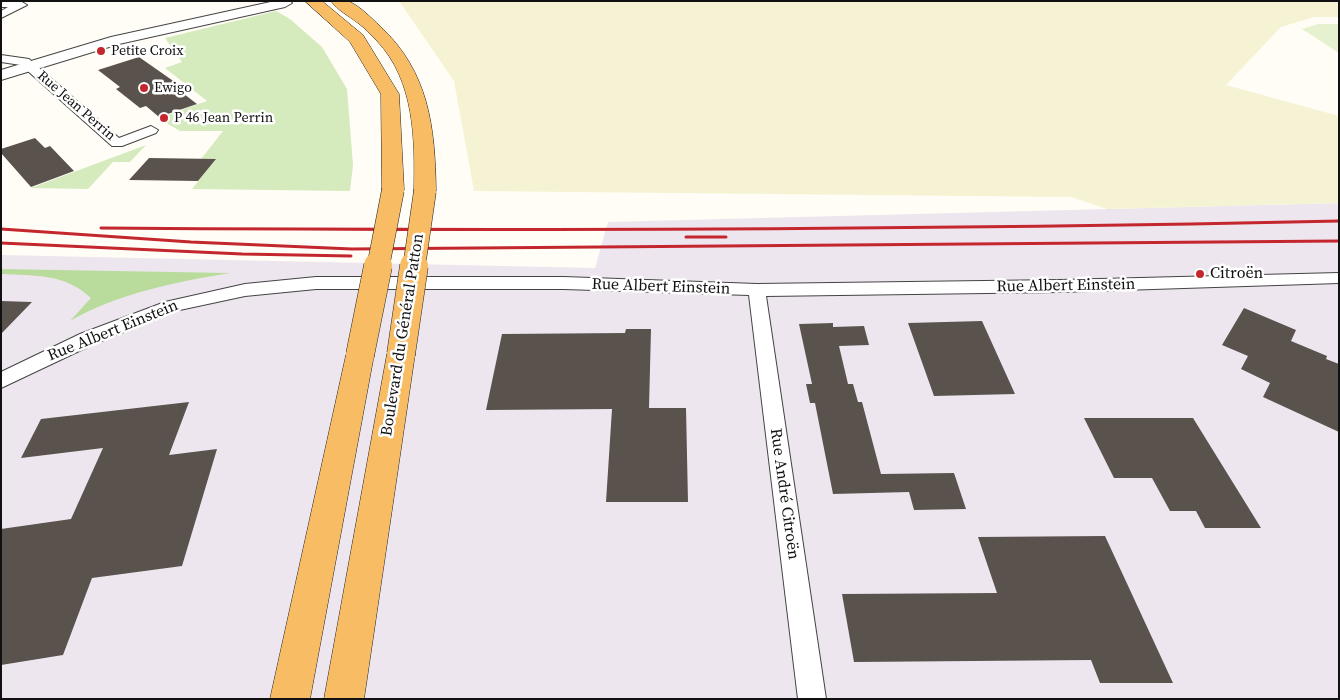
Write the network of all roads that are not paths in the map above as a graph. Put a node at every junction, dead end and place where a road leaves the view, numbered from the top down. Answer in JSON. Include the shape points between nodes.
{"nodes":[{"id":1,"x":312,"y":1,"type":"edge"},
{"id":2,"x":338,"y":1,"type":"edge"},
{"id":3,"x":285,"y":3,"type":"dead end"},
{"id":4,"x":1,"y":58,"type":"edge"},
{"id":5,"x":30,"y":66,"type":"junction"},
{"id":6,"x":1,"y":75,"type":"edge"},
{"id":7,"x":151,"y":130,"type":"dead end"},
{"id":8,"x":1339,"y":278,"type":"edge"},
{"id":9,"x":757,"y":290,"type":"junction"},
{"id":10,"x":1,"y":381,"type":"edge"},
{"id":11,"x":290,"y":698,"type":"edge"},
{"id":12,"x":344,"y":699,"type":"edge"},
{"id":13,"x":812,"y":699,"type":"edge"}],
"edges":[{"from":1,"to":11,"type":"highway","bridge":true,"via":[[357,39],[390,94],[393,190]]},
{"from":2,"to":12,"type":"highway","name":"Boulevard du Général Patton","bridge":true,"via":[[353,11],[396,54],[421,107],[426,157],[425,191],[401,354]]},
{"from":3,"to":5,"type":"street","via":[[116,40]]},
{"from":4,"to":5,"type":"street","via":[[19,59]]},
{"from":5,"to":6,"type":"street"},
{"from":5,"to":7,"type":"street","name":"Rue Jean Perrin","via":[[117,143]]},
{"from":8,"to":9,"type":"street","name":"Rue Albert Einstein"},
{"from":9,"to":10,"type":"street","name":"Rue Albert Einstein","via":[[564,283],[284,285],[210,296],[171,306],[39,360]]},
{"from":9,"to":13,"type":"street","name":"Rue André Citroën"}]}
